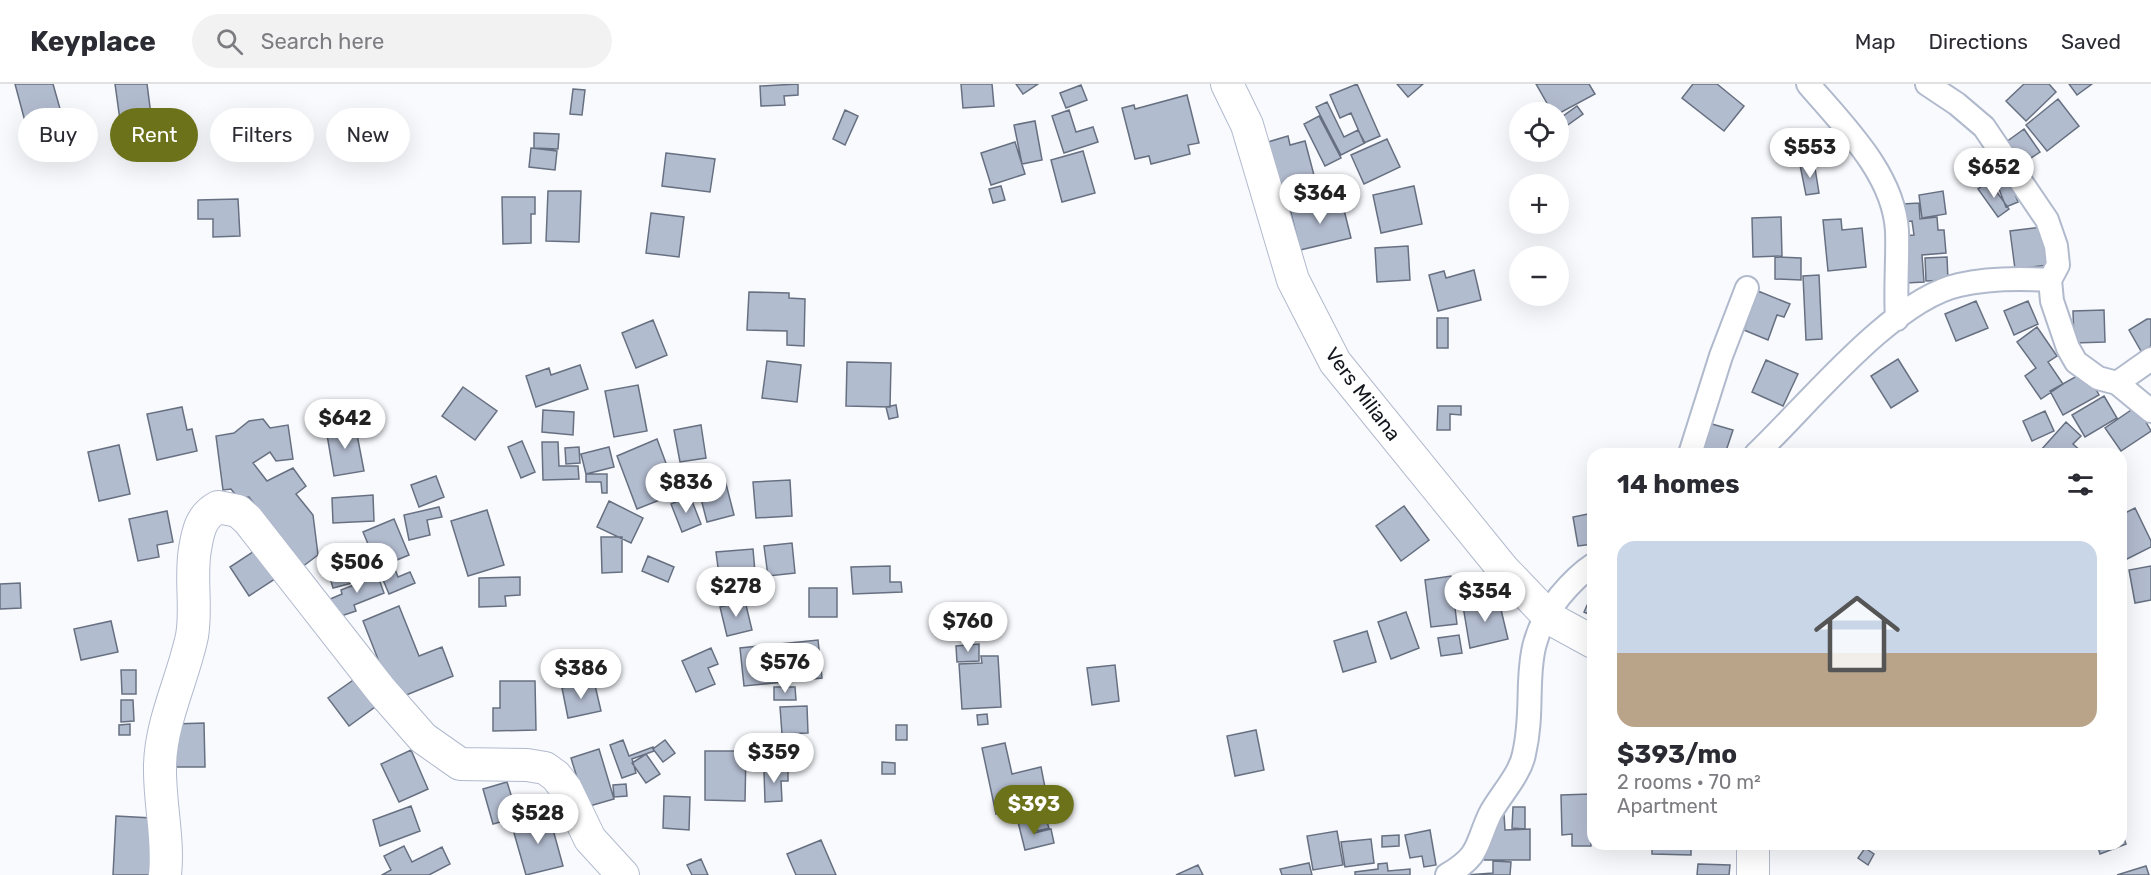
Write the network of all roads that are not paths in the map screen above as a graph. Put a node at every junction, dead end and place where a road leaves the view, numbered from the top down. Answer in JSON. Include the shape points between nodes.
{"nodes":[{"id":1,"x":1227,"y":84,"type":"edge"},
{"id":2,"x":1808,"y":84,"type":"edge"},
{"id":3,"x":1927,"y":84,"type":"edge"},
{"id":4,"x":2050,"y":280,"type":"junction"},
{"id":5,"x":1747,"y":288,"type":"dead end"},
{"id":6,"x":1898,"y":319,"type":"junction"},
{"id":7,"x":2151,"y":359,"type":"edge"},
{"id":8,"x":2117,"y":383,"type":"junction"},
{"id":9,"x":2151,"y":411,"type":"edge"},
{"id":10,"x":1692,"y":448,"type":"edge"},
{"id":11,"x":1762,"y":448,"type":"edge"},
{"id":12,"x":1587,"y":570,"type":"edge"},
{"id":13,"x":1546,"y":614,"type":"junction"},
{"id":14,"x":1587,"y":639,"type":"edge"},
{"id":15,"x":1753,"y":850,"type":"edge"},
{"id":16,"x":165,"y":875,"type":"edge"},
{"id":17,"x":623,"y":875,"type":"edge"},
{"id":18,"x":1447,"y":875,"type":"edge"},
{"id":19,"x":1753,"y":875,"type":"edge"}],
"edges":[{"from":1,"to":13,"type":"main road","name":"Vers Miliana","via":[[1247,125],[1293,280],[1335,362],[1503,569]]},
{"from":2,"to":6,"type":"street","via":[[1882,179],[1893,207]]},
{"from":3,"to":4,"type":"street","via":[[1984,127],[2047,220],[2058,266]]},
{"from":4,"to":6,"type":"street","via":[[2004,278],[1957,285],[1931,295]]},
{"from":4,"to":8,"type":"street","via":[[2057,320],[2076,362],[2098,378]]},
{"from":5,"to":10,"type":"street"},
{"from":6,"to":11,"type":"street"},
{"from":7,"to":8,"type":"street"},
{"from":8,"to":9,"type":"street"},
{"from":12,"to":13,"type":"street","via":[[1573,579]]},
{"from":13,"to":14,"type":"main road","name":"Vers Miliana"},
{"from":13,"to":18,"type":"street","via":[[1535,637],[1530,665],[1524,757],[1499,796],[1479,847],[1471,859]]},
{"from":15,"to":19,"type":"main road"},
{"from":16,"to":17,"type":"main road","via":[[167,851],[160,789],[162,738],[192,634],[195,549],[202,521],[218,507],[228,507],[248,520],[423,738],[460,764],[545,768],[566,789],[590,839]]}]}
